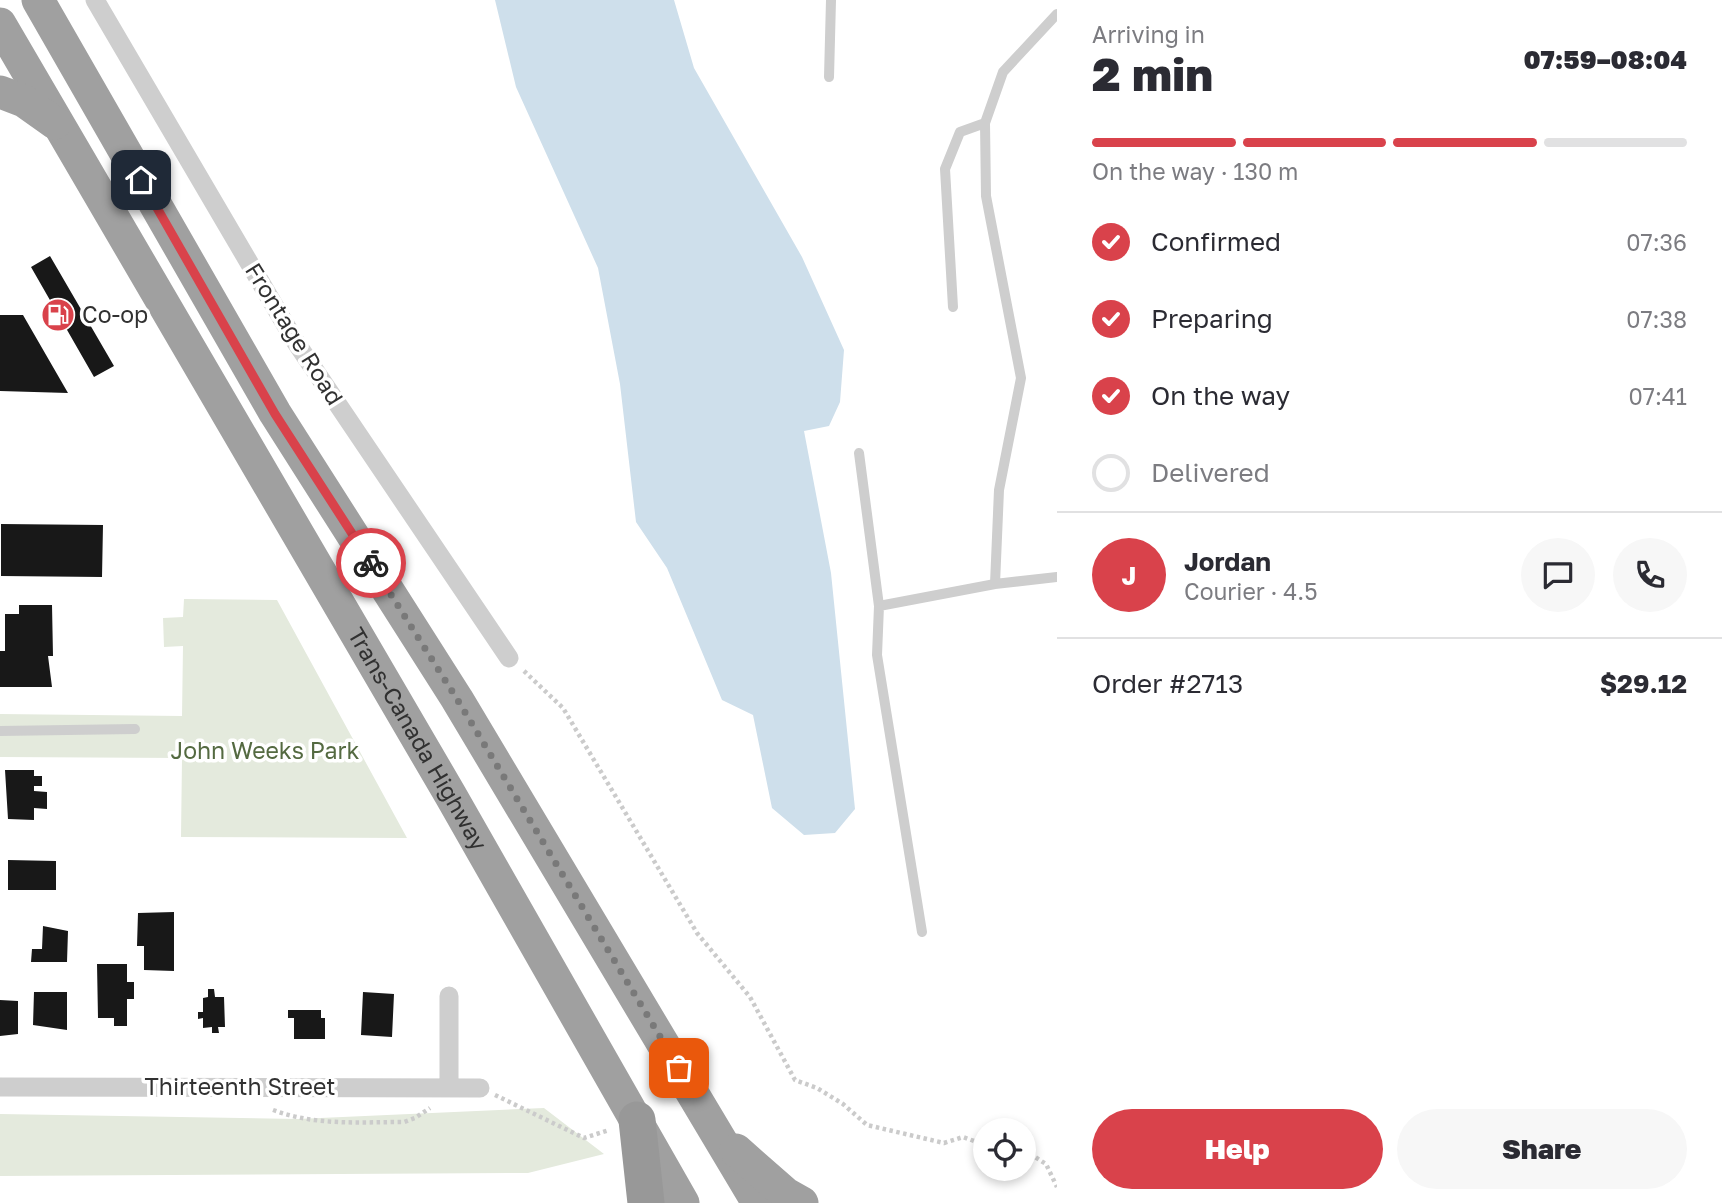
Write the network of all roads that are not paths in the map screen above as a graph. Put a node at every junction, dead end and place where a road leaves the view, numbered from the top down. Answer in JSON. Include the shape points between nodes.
{"nodes":[{"id":1,"x":38,"y":0,"type":"edge"},
{"id":2,"x":95,"y":0,"type":"edge"},
{"id":3,"x":831,"y":0,"type":"edge"},
{"id":4,"x":1057,"y":14,"type":"edge"},
{"id":5,"x":0,"y":24,"type":"edge"},
{"id":6,"x":829,"y":78,"type":"dead end"},
{"id":7,"x":0,"y":92,"type":"edge"},
{"id":8,"x":985,"y":123,"type":"junction"},
{"id":9,"x":62,"y":128,"type":"junction"},
{"id":10,"x":953,"y":307,"type":"dead end"},
{"id":11,"x":859,"y":453,"type":"dead end"},
{"id":12,"x":1057,"y":577,"type":"edge"},
{"id":13,"x":995,"y":583,"type":"junction"},
{"id":14,"x":879,"y":606,"type":"junction"},
{"id":15,"x":509,"y":658,"type":"road end"},
{"id":16,"x":135,"y":729,"type":"dead end"},
{"id":17,"x":0,"y":731,"type":"edge"},
{"id":18,"x":922,"y":932,"type":"dead end"},
{"id":19,"x":449,"y":996,"type":"dead end"},
{"id":20,"x":0,"y":1087,"type":"edge"},
{"id":21,"x":449,"y":1088,"type":"junction"},
{"id":22,"x":480,"y":1088,"type":"road end"},
{"id":23,"x":637,"y":1120,"type":"junction"},
{"id":24,"x":720,"y":1138,"type":"junction"},
{"id":25,"x":646,"y":1203,"type":"edge"},
{"id":26,"x":682,"y":1203,"type":"edge"},
{"id":27,"x":758,"y":1203,"type":"edge"},
{"id":28,"x":802,"y":1203,"type":"edge"}],
"edges":[{"from":1,"to":24,"type":"highway","via":[[275,414],[457,699]]},
{"from":2,"to":15,"type":"street","name":"Frontage Road","via":[[295,341]]},
{"from":3,"to":6,"type":"lane"},
{"from":4,"to":8,"type":"lane","via":[[1003,72]]},
{"from":5,"to":9,"type":"highway","name":"Trans-Canada Highway"},
{"from":7,"to":9,"type":"highway","via":[[24,101]]},
{"from":8,"to":10,"type":"lane","via":[[960,132],[945,169]]},
{"from":8,"to":13,"type":"lane","via":[[986,196],[1021,378],[999,490]]},
{"from":9,"to":23,"type":"highway","name":"Trans-Canada Highway"},
{"from":11,"to":14,"type":"lane"},
{"from":12,"to":13,"type":"lane"},
{"from":13,"to":14,"type":"lane"},
{"from":14,"to":18,"type":"lane","via":[[877,655]]},
{"from":16,"to":17,"type":"lane"},
{"from":19,"to":21,"type":"street"},
{"from":20,"to":21,"type":"street","name":"Thirteenth Street"},
{"from":21,"to":22,"type":"street","name":"Thirteenth Street"},
{"from":23,"to":25,"type":"highway"},
{"from":23,"to":26,"type":"highway","name":"Trans-Canada Highway"},
{"from":24,"to":27,"type":"highway"},
{"from":24,"to":28,"type":"highway"}]}
